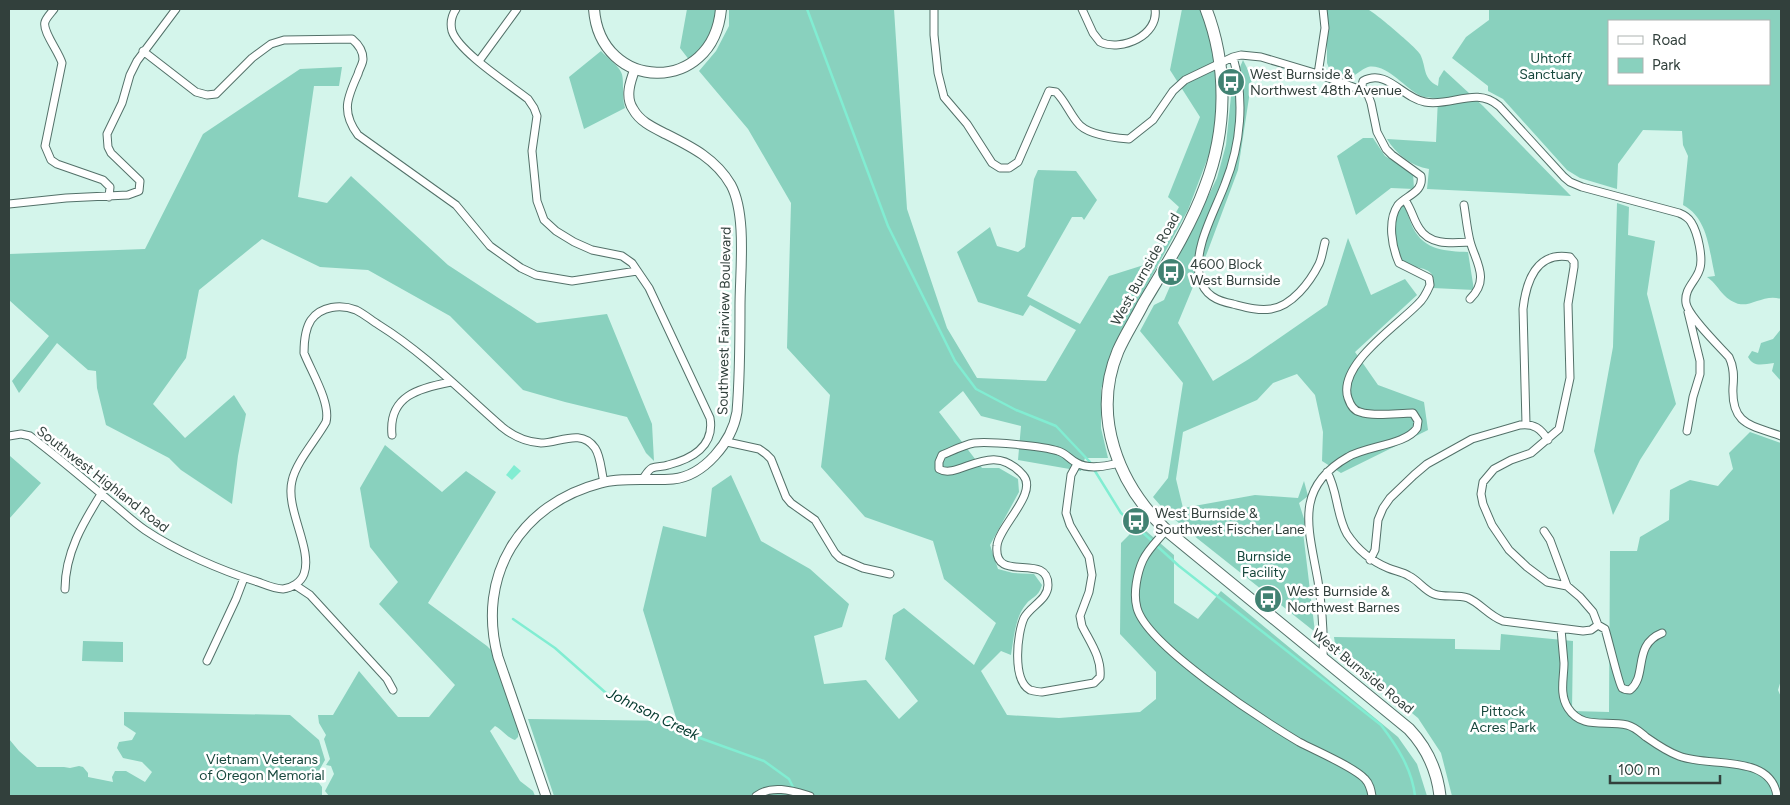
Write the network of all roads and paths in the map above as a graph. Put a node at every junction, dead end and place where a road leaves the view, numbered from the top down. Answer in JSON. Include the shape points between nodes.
{"nodes":[{"id":1,"x":54,"y":9,"type":"edge"},
{"id":2,"x":176,"y":9,"type":"edge"},
{"id":3,"x":456,"y":9,"type":"edge"},
{"id":4,"x":517,"y":9,"type":"edge"},
{"id":5,"x":594,"y":9,"type":"edge"},
{"id":6,"x":721,"y":9,"type":"edge"},
{"id":7,"x":934,"y":9,"type":"edge"},
{"id":8,"x":1082,"y":9,"type":"edge"},
{"id":9,"x":1155,"y":9,"type":"edge"},
{"id":10,"x":1206,"y":9,"type":"edge"},
{"id":11,"x":1323,"y":9,"type":"edge"},
{"id":12,"x":143,"y":51,"type":"junction"},
{"id":13,"x":1233,"y":57,"type":"junction"},
{"id":14,"x":479,"y":61,"type":"junction"},
{"id":15,"x":1221,"y":63,"type":"junction"},
{"id":16,"x":635,"y":69,"type":"junction"},
{"id":17,"x":1318,"y":74,"type":"junction"},
{"id":18,"x":1361,"y":90,"type":"junction"},
{"id":19,"x":109,"y":196,"type":"junction"},
{"id":20,"x":1405,"y":200,"type":"junction"},
{"id":21,"x":9,"y":204,"type":"edge"},
{"id":22,"x":1464,"y":205,"type":"dead end"},
{"id":23,"x":1325,"y":242,"type":"dead end"},
{"id":24,"x":1470,"y":242,"type":"junction"},
{"id":25,"x":637,"y":271,"type":"junction"},
{"id":26,"x":1470,"y":299,"type":"dead end"},
{"id":27,"x":1688,"y":310,"type":"junction"},
{"id":28,"x":451,"y":382,"type":"junction"},
{"id":29,"x":1526,"y":424,"type":"junction"},
{"id":30,"x":1687,"y":431,"type":"dead end"},
{"id":31,"x":392,"y":435,"type":"dead end"},
{"id":32,"x":9,"y":436,"type":"edge"},
{"id":33,"x":1781,"y":436,"type":"edge"},
{"id":34,"x":1548,"y":440,"type":"junction"},
{"id":35,"x":727,"y":442,"type":"junction"},
{"id":36,"x":1119,"y":463,"type":"junction"},
{"id":37,"x":1077,"y":464,"type":"junction"},
{"id":38,"x":1327,"y":472,"type":"junction"},
{"id":39,"x":642,"y":480,"type":"junction"},
{"id":40,"x":604,"y":482,"type":"junction"},
{"id":41,"x":101,"y":494,"type":"junction"},
{"id":42,"x":1166,"y":530,"type":"junction"},
{"id":43,"x":1544,"y":531,"type":"dead end"},
{"id":44,"x":1370,"y":560,"type":"junction"},
{"id":45,"x":890,"y":574,"type":"dead end"},
{"id":46,"x":244,"y":578,"type":"junction"},
{"id":47,"x":295,"y":585,"type":"junction"},
{"id":48,"x":1567,"y":586,"type":"junction"},
{"id":49,"x":65,"y":589,"type":"dead end"},
{"id":50,"x":1598,"y":624,"type":"junction"},
{"id":51,"x":1561,"y":629,"type":"junction"},
{"id":52,"x":1662,"y":632,"type":"dead end"},
{"id":53,"x":1323,"y":657,"type":"junction"},
{"id":54,"x":207,"y":661,"type":"dead end"},
{"id":55,"x":392,"y":690,"type":"dead end"},
{"id":56,"x":546,"y":796,"type":"edge"},
{"id":57,"x":756,"y":796,"type":"edge"},
{"id":58,"x":810,"y":796,"type":"edge"},
{"id":59,"x":1372,"y":796,"type":"edge"},
{"id":60,"x":1440,"y":796,"type":"edge"},
{"id":61,"x":1777,"y":796,"type":"edge"}],
"edges":[{"from":1,"to":19,"type":"street","via":[[45,23],[45,30],[62,63],[46,146],[51,160],[57,164],[103,180],[110,187]]},
{"from":2,"to":12,"type":"street"},
{"from":3,"to":14,"type":"street","via":[[451,21],[454,36]]},
{"from":4,"to":14,"type":"street"},
{"from":5,"to":16,"type":"main road","via":[[604,44]]},
{"from":6,"to":16,"type":"main road","via":[[714,36],[707,49],[693,62],[666,72]]},
{"from":7,"to":15,"type":"street","via":[[938,73],[944,97],[967,124],[992,163],[1000,168],[1009,168],[1018,162],[1049,92],[1056,92],[1064,99],[1078,124],[1112,138],[1129,139],[1153,120],[1185,80]]},
{"from":8,"to":9,"type":"street","via":[[1100,42],[1115,46],[1147,33],[1154,23]]},
{"from":10,"to":15,"type":"main road","name":"West Burnside Road"},
{"from":11,"to":17,"type":"street","via":[[1325,28]]},
{"from":12,"to":19,"type":"street","via":[[130,75],[107,140],[111,153],[138,178],[140,188],[132,194]]},
{"from":12,"to":25,"type":"street","via":[[196,92],[207,95],[216,94],[271,44],[284,40],[352,39],[358,45],[363,60],[348,98],[347,111],[352,127],[358,135],[456,204],[490,246],[521,268],[552,278],[572,281]]},
{"from":13,"to":15,"type":"street"},
{"from":13,"to":17,"type":"street","via":[[1261,56]]},
{"from":13,"to":23,"type":"street","via":[[1239,77],[1238,136],[1225,184],[1200,250],[1198,270],[1202,286],[1225,303],[1261,310],[1282,306],[1308,283],[1320,262]]},
{"from":14,"to":25,"type":"street","via":[[528,99],[534,108],[537,116],[532,151],[537,201],[544,220],[574,242],[592,250],[622,256]]},
{"from":15,"to":36,"type":"main road","name":"West Burnside Road","via":[[1221,117],[1207,182],[1123,342],[1112,371],[1108,392],[1109,425]]},
{"from":16,"to":35,"type":"street","name":"Southwest Fairview Boulevard","via":[[629,86],[631,105],[636,113],[646,123],[710,159],[726,178],[738,202],[741,232],[738,403],[736,421]]},
{"from":17,"to":18,"type":"street"},
{"from":18,"to":20,"type":"street","via":[[1368,95],[1377,132],[1386,149],[1422,176],[1422,185]]},
{"from":18,"to":27,"type":"street","via":[[1363,81],[1380,77],[1424,102],[1442,103],[1483,97],[1492,101],[1570,182],[1686,216],[1695,230],[1702,263],[1686,294]]},
{"from":19,"to":21,"type":"street"},
{"from":20,"to":24,"type":"street","via":[[1420,229],[1432,240],[1444,244]]},
{"from":20,"to":38,"type":"street","via":[[1394,213],[1391,229],[1394,253],[1399,263],[1429,278],[1430,285],[1420,303],[1373,344],[1356,365],[1348,379],[1346,393],[1358,412],[1413,413],[1418,420],[1417,428],[1409,437],[1348,456]]},
{"from":22,"to":24,"type":"street"},
{"from":24,"to":26,"type":"street","via":[[1480,266],[1480,279],[1475,295]]},
{"from":25,"to":39,"type":"street","via":[[649,288],[706,409],[711,431],[699,450],[682,461],[654,467]]},
{"from":27,"to":30,"type":"street","via":[[1700,374]]},
{"from":27,"to":33,"type":"street","via":[[1733,364],[1737,414],[1747,424]]},
{"from":28,"to":31,"type":"street","via":[[429,386],[400,401],[393,415]]},
{"from":28,"to":40,"type":"street","via":[[515,436],[540,443],[573,437],[589,442],[598,456]]},
{"from":28,"to":47,"type":"street","via":[[399,337],[355,310],[330,307],[311,320],[304,353],[326,405],[327,415],[291,482],[306,561],[305,572]]},
{"from":29,"to":34,"type":"street","via":[[1541,430]]},
{"from":29,"to":34,"type":"street","via":[[1525,292],[1534,271],[1542,264],[1570,257],[1574,262],[1568,304],[1570,378],[1562,422]]},
{"from":29,"to":44,"type":"street","via":[[1472,439],[1426,464],[1400,487],[1383,508],[1378,520],[1376,550]]},
{"from":32,"to":41,"type":"street","name":"Southwest Highland Road","via":[[30,436]]},
{"from":34,"to":48,"type":"street","via":[[1532,453],[1494,469],[1483,482],[1481,494],[1492,525],[1510,550],[1547,582]]},
{"from":35,"to":39,"type":"street","name":"Southwest Fairview Boulevard","via":[[698,469],[683,476]]},
{"from":35,"to":45,"type":"street","via":[[759,450],[771,459],[786,497],[815,520],[840,558],[863,568]]},
{"from":36,"to":37,"type":"street","via":[[1105,466]]},
{"from":36,"to":42,"type":"main road","name":"West Burnside Road","via":[[1137,498]]},
{"from":37,"to":37,"type":"street","via":[[1071,475],[1066,514],[1089,558],[1091,583],[1080,620],[1098,657],[1100,677],[1094,683],[1036,692],[1021,678],[1018,642],[1025,617],[1044,597],[1048,585],[1038,569],[1006,566],[996,548],[1028,486],[1026,480],[1016,469],[1001,461],[982,460],[951,472],[939,469],[939,462],[942,456],[980,443],[1058,451]]},
{"from":38,"to":44,"type":"street","via":[[1346,532]]},
{"from":38,"to":53,"type":"street","via":[[1316,485],[1308,518],[1323,612]]},
{"from":39,"to":40,"type":"street","name":"Southwest Fairview Boulevard"},
{"from":40,"to":56,"type":"street","name":"Southwest Fairview Boulevard","via":[[566,495],[534,518],[512,545],[494,591],[494,643]]},
{"from":41,"to":46,"type":"street","name":"Southwest Highland Road","via":[[171,546]]},
{"from":41,"to":49,"type":"street","via":[[72,548]]},
{"from":42,"to":53,"type":"main road","name":"West Burnside Road"},
{"from":42,"to":59,"type":"street","via":[[1143,559],[1136,585],[1137,608],[1149,630],[1243,706],[1359,774],[1369,785]]},
{"from":43,"to":48,"type":"street"},
{"from":44,"to":51,"type":"street","via":[[1410,576],[1436,595],[1470,599],[1494,618]]},
{"from":46,"to":47,"type":"street","name":"Southwest Highland Road","via":[[274,588]]},
{"from":46,"to":54,"type":"street"},
{"from":47,"to":55,"type":"street","via":[[310,595],[387,679]]},
{"from":48,"to":50,"type":"street","via":[[1593,612]]},
{"from":50,"to":51,"type":"street","via":[[1591,630]]},
{"from":50,"to":52,"type":"street","via":[[1605,628],[1618,679],[1625,690],[1630,690],[1637,682],[1650,640]]},
{"from":51,"to":61,"type":"street","via":[[1563,698],[1580,720],[1635,728],[1670,752],[1689,759],[1758,770],[1771,780]]},
{"from":53,"to":60,"type":"main road","name":"West Burnside Road","via":[[1414,734],[1430,758]]},
{"from":57,"to":58,"type":"street","via":[[779,789]]}]}
